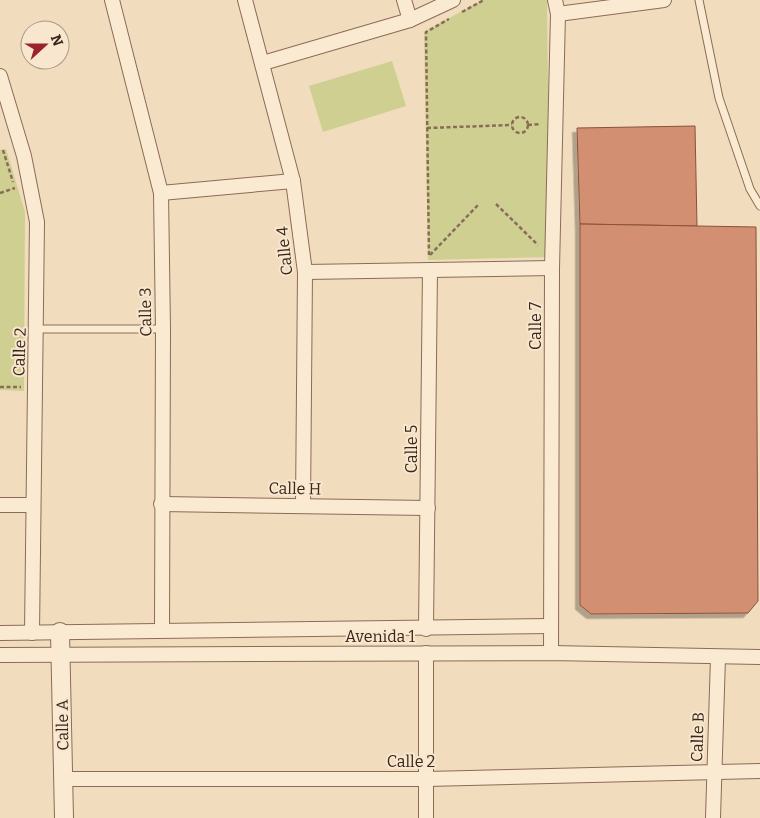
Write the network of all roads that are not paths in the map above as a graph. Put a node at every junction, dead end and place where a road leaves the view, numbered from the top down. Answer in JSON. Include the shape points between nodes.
{"nodes":[{"id":1,"x":112,"y":0,"type":"edge"},
{"id":2,"x":245,"y":0,"type":"edge"},
{"id":3,"x":404,"y":0,"type":"edge"},
{"id":4,"x":453,"y":0,"type":"edge"},
{"id":5,"x":555,"y":0,"type":"edge"},
{"id":6,"x":664,"y":0,"type":"edge"},
{"id":7,"x":698,"y":0,"type":"edge"},
{"id":8,"x":558,"y":14,"type":"junction"},
{"id":9,"x":410,"y":20,"type":"junction"},
{"id":10,"x":263,"y":63,"type":"junction"},
{"id":11,"x":0,"y":76,"type":"edge"},
{"id":12,"x":293,"y":181,"type":"junction"},
{"id":13,"x":161,"y":192,"type":"junction"},
{"id":14,"x":760,"y":206,"type":"edge"},
{"id":15,"x":429,"y":263,"type":"junction"},
{"id":16,"x":552,"y":268,"type":"junction"},
{"id":17,"x":305,"y":272,"type":"junction"},
{"id":18,"x":37,"y":329,"type":"junction"},
{"id":19,"x":163,"y":329,"type":"junction"},
{"id":20,"x":161,"y":504,"type":"junction"},
{"id":21,"x":0,"y":505,"type":"edge"},
{"id":22,"x":33,"y":505,"type":"junction"},
{"id":23,"x":303,"y":506,"type":"junction"},
{"id":24,"x":428,"y":508,"type":"junction"},
{"id":25,"x":551,"y":626,"type":"junction"},
{"id":26,"x":426,"y":629,"type":"junction"},
{"id":27,"x":162,"y":630,"type":"junction"},
{"id":28,"x":60,"y":632,"type":"junction"},
{"id":29,"x":0,"y":633,"type":"edge"},
{"id":30,"x":32,"y":633,"type":"junction"},
{"id":31,"x":426,"y":653,"type":"junction"},
{"id":32,"x":551,"y":653,"type":"junction"},
{"id":33,"x":0,"y":655,"type":"edge"},
{"id":34,"x":61,"y":655,"type":"junction"},
{"id":35,"x":718,"y":657,"type":"junction"},
{"id":36,"x":760,"y":657,"type":"edge"},
{"id":37,"x":714,"y":771,"type":"junction"},
{"id":38,"x":760,"y":771,"type":"edge"},
{"id":39,"x":63,"y":779,"type":"junction"},
{"id":40,"x":427,"y":779,"type":"junction"},
{"id":41,"x":64,"y":818,"type":"edge"},
{"id":42,"x":426,"y":818,"type":"edge"},
{"id":43,"x":713,"y":818,"type":"edge"}],
"edges":[{"from":1,"to":13,"type":"street","name":"Calle 3"},
{"from":2,"to":10,"type":"street","name":"Calle 4"},
{"from":3,"to":9,"type":"street"},
{"from":4,"to":9,"type":"street"},
{"from":5,"to":8,"type":"street","name":"Calle 7"},
{"from":6,"to":8,"type":"street"},
{"from":7,"to":14,"type":"lane","via":[[719,98],[750,189]]},
{"from":8,"to":16,"type":"street","name":"Calle 7"},
{"from":9,"to":10,"type":"street"},
{"from":10,"to":12,"type":"street","name":"Calle 4"},
{"from":11,"to":18,"type":"street","name":"Calle 2","via":[[24,156],[37,222]]},
{"from":12,"to":13,"type":"street"},
{"from":12,"to":17,"type":"street","name":"Calle 4"},
{"from":13,"to":19,"type":"street","name":"Calle 3"},
{"from":15,"to":16,"type":"street"},
{"from":15,"to":17,"type":"street"},
{"from":15,"to":24,"type":"street","name":"Calle 5"},
{"from":16,"to":25,"type":"street","name":"Calle 7"},
{"from":17,"to":23,"type":"street","name":"Calle 4"},
{"from":18,"to":19,"type":"lane"},
{"from":18,"to":22,"type":"street","name":"Calle 2","via":[[29,388]]},
{"from":19,"to":20,"type":"street","name":"Calle 3"},
{"from":20,"to":23,"type":"street","name":"Calle H"},
{"from":20,"to":27,"type":"street","name":"Calle 3"},
{"from":21,"to":22,"type":"street"},
{"from":22,"to":30,"type":"street","name":"Calle 2"},
{"from":23,"to":24,"type":"street","name":"Calle H"},
{"from":24,"to":26,"type":"street","name":"Calle 5"},
{"from":25,"to":26,"type":"street","name":"Avenida 1"},
{"from":25,"to":32,"type":"street","name":"Calle 7"},
{"from":26,"to":27,"type":"street","name":"Avenida 1"},
{"from":27,"to":28,"type":"street","name":"Avenida 1"},
{"from":28,"to":30,"type":"street","name":"Avenida 1"},
{"from":28,"to":34,"type":"street","name":"Calle A"},
{"from":29,"to":30,"type":"street","name":"Avenida 1"},
{"from":31,"to":32,"type":"street","name":"Avenida 1"},
{"from":31,"to":34,"type":"street","name":"Avenida 1"},
{"from":31,"to":40,"type":"street"},
{"from":32,"to":35,"type":"street","name":"Avenida 1"},
{"from":33,"to":34,"type":"street","name":"Avenida 1"},
{"from":34,"to":39,"type":"street","name":"Calle A"},
{"from":35,"to":36,"type":"street","name":"Avenida 1"},
{"from":35,"to":37,"type":"street","name":"Calle B"},
{"from":37,"to":38,"type":"street","name":"Calle 2"},
{"from":37,"to":40,"type":"street","name":"Calle 2"},
{"from":37,"to":43,"type":"street","name":"Calle B"},
{"from":39,"to":40,"type":"street","name":"Calle 2"},
{"from":39,"to":41,"type":"street","name":"Calle A"},
{"from":40,"to":42,"type":"street"}]}
